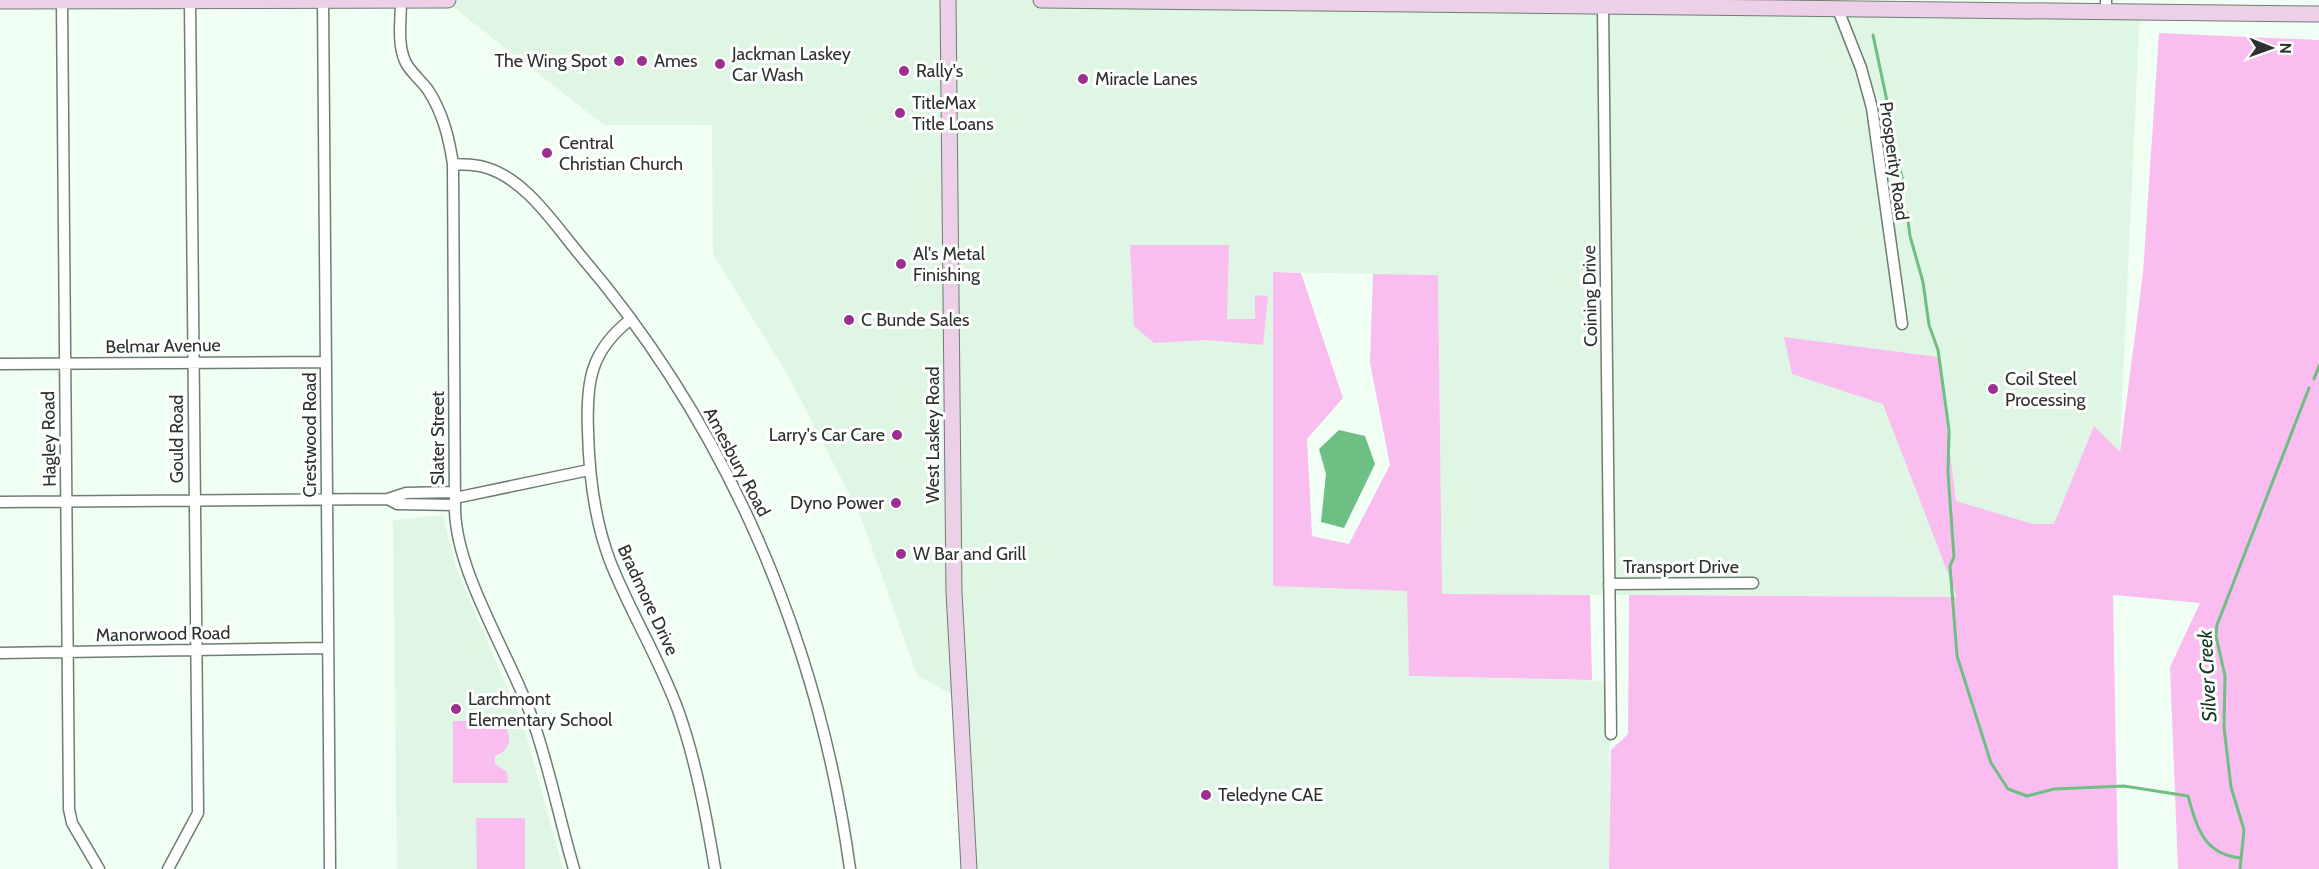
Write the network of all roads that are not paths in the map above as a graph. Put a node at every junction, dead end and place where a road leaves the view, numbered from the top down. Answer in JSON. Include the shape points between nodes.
{"nodes":[{"id":1,"x":401,"y":0,"type":"edge"},
{"id":2,"x":448,"y":0,"type":"edge"},
{"id":3,"x":948,"y":0,"type":"edge"},
{"id":4,"x":1041,"y":0,"type":"edge"},
{"id":5,"x":0,"y":1,"type":"edge"},
{"id":6,"x":62,"y":1,"type":"edge"},
{"id":7,"x":190,"y":1,"type":"edge"},
{"id":8,"x":323,"y":1,"type":"edge"},
{"id":9,"x":1538,"y":3,"type":"edge"},
{"id":10,"x":1678,"y":4,"type":"edge"},
{"id":11,"x":1972,"y":4,"type":"edge"},
{"id":12,"x":1828,"y":5,"type":"edge"},
{"id":13,"x":2106,"y":5,"type":"edge"},
{"id":14,"x":1603,"y":7,"type":"junction"},
{"id":15,"x":2319,"y":14,"type":"edge"},
{"id":16,"x":453,"y":164,"type":"junction"},
{"id":17,"x":631,"y":319,"type":"junction"},
{"id":18,"x":1902,"y":324,"type":"dead end"},
{"id":19,"x":194,"y":362,"type":"junction"},
{"id":20,"x":326,"y":362,"type":"junction"},
{"id":21,"x":0,"y":364,"type":"edge"},
{"id":22,"x":65,"y":364,"type":"junction"},
{"id":23,"x":589,"y":470,"type":"junction"},
{"id":24,"x":455,"y":499,"type":"junction"},
{"id":25,"x":194,"y":500,"type":"junction"},
{"id":26,"x":327,"y":500,"type":"junction"},
{"id":27,"x":0,"y":502,"type":"edge"},
{"id":28,"x":66,"y":502,"type":"junction"},
{"id":29,"x":1610,"y":584,"type":"junction"},
{"id":30,"x":1753,"y":584,"type":"dead end"},
{"id":31,"x":327,"y":648,"type":"junction"},
{"id":32,"x":195,"y":650,"type":"junction"},
{"id":33,"x":67,"y":652,"type":"junction"},
{"id":34,"x":0,"y":653,"type":"edge"},
{"id":35,"x":1611,"y":734,"type":"dead end"},
{"id":36,"x":99,"y":869,"type":"edge"},
{"id":37,"x":168,"y":869,"type":"edge"},
{"id":38,"x":330,"y":869,"type":"edge"},
{"id":39,"x":574,"y":869,"type":"edge"},
{"id":40,"x":715,"y":869,"type":"edge"},
{"id":41,"x":850,"y":869,"type":"edge"},
{"id":42,"x":969,"y":869,"type":"edge"}],
"edges":[{"from":1,"to":2,"type":"main road"},
{"from":1,"to":8,"type":"main road"},
{"from":1,"to":16,"type":"street","name":"Slater Street","via":[[400,45],[405,62],[439,110]]},
{"from":3,"to":42,"type":"main road","name":"West Laskey Road","via":[[954,592]]},
{"from":4,"to":9,"type":"main road"},
{"from":5,"to":6,"type":"main road"},
{"from":6,"to":7,"type":"main road"},
{"from":6,"to":22,"type":"street","name":"Hagley Road"},
{"from":7,"to":8,"type":"main road"},
{"from":7,"to":19,"type":"street","name":"Gould Road"},
{"from":8,"to":20,"type":"street","name":"Crestwood Road"},
{"from":9,"to":14,"type":"main road"},
{"from":10,"to":12,"type":"main road"},
{"from":10,"to":14,"type":"main road"},
{"from":11,"to":12,"type":"main road"},
{"from":11,"to":13,"type":"main road"},
{"from":12,"to":18,"type":"street","name":"Prosperity Road","via":[[1861,68],[1872,108]]},
{"from":13,"to":15,"type":"main road"},
{"from":14,"to":29,"type":"street","name":"Coining Drive"},
{"from":16,"to":17,"type":"street","name":"Amesbury Road","via":[[484,167],[510,179],[562,234]]},
{"from":16,"to":24,"type":"street","name":"Slater Street"},
{"from":17,"to":23,"type":"street","name":"Bradmore Drive","via":[[611,335],[590,377]]},
{"from":17,"to":41,"type":"street","name":"Amesbury Road","via":[[712,444],[772,570],[820,716],[842,811]]},
{"from":19,"to":20,"type":"street","name":"Belmar Avenue"},
{"from":19,"to":22,"type":"street","name":"Belmar Avenue"},
{"from":19,"to":25,"type":"street","name":"Gould Road"},
{"from":20,"to":26,"type":"street","name":"Crestwood Road"},
{"from":21,"to":22,"type":"street","name":"Belmar Avenue"},
{"from":22,"to":28,"type":"street","name":"Hagley Road"},
{"from":23,"to":24,"type":"street"},
{"from":23,"to":40,"type":"street","name":"Bradmore Drive","via":[[609,560],[679,712],[699,780]]},
{"from":24,"to":26,"type":"street","via":[[397,504],[388,499]]},
{"from":24,"to":39,"type":"street","name":"Slater Street","via":[[466,566],[531,716]]},
{"from":25,"to":26,"type":"street"},
{"from":25,"to":28,"type":"street"},
{"from":25,"to":32,"type":"street","name":"Gould Road"},
{"from":26,"to":31,"type":"street","name":"Crestwood Road"},
{"from":27,"to":28,"type":"street"},
{"from":28,"to":33,"type":"street","name":"Hagley Road"},
{"from":29,"to":30,"type":"street","name":"Transport Drive"},
{"from":29,"to":35,"type":"street","name":"Coining Drive"},
{"from":31,"to":32,"type":"street","name":"Manorwood Road"},
{"from":31,"to":38,"type":"street","name":"Crestwood Road"},
{"from":32,"to":33,"type":"street","name":"Manorwood Road"},
{"from":32,"to":37,"type":"street","name":"Gould Road","via":[[198,813]]},
{"from":33,"to":34,"type":"street","name":"Manorwood Road"},
{"from":33,"to":36,"type":"street","name":"Hagley Road","via":[[70,815]]}]}
